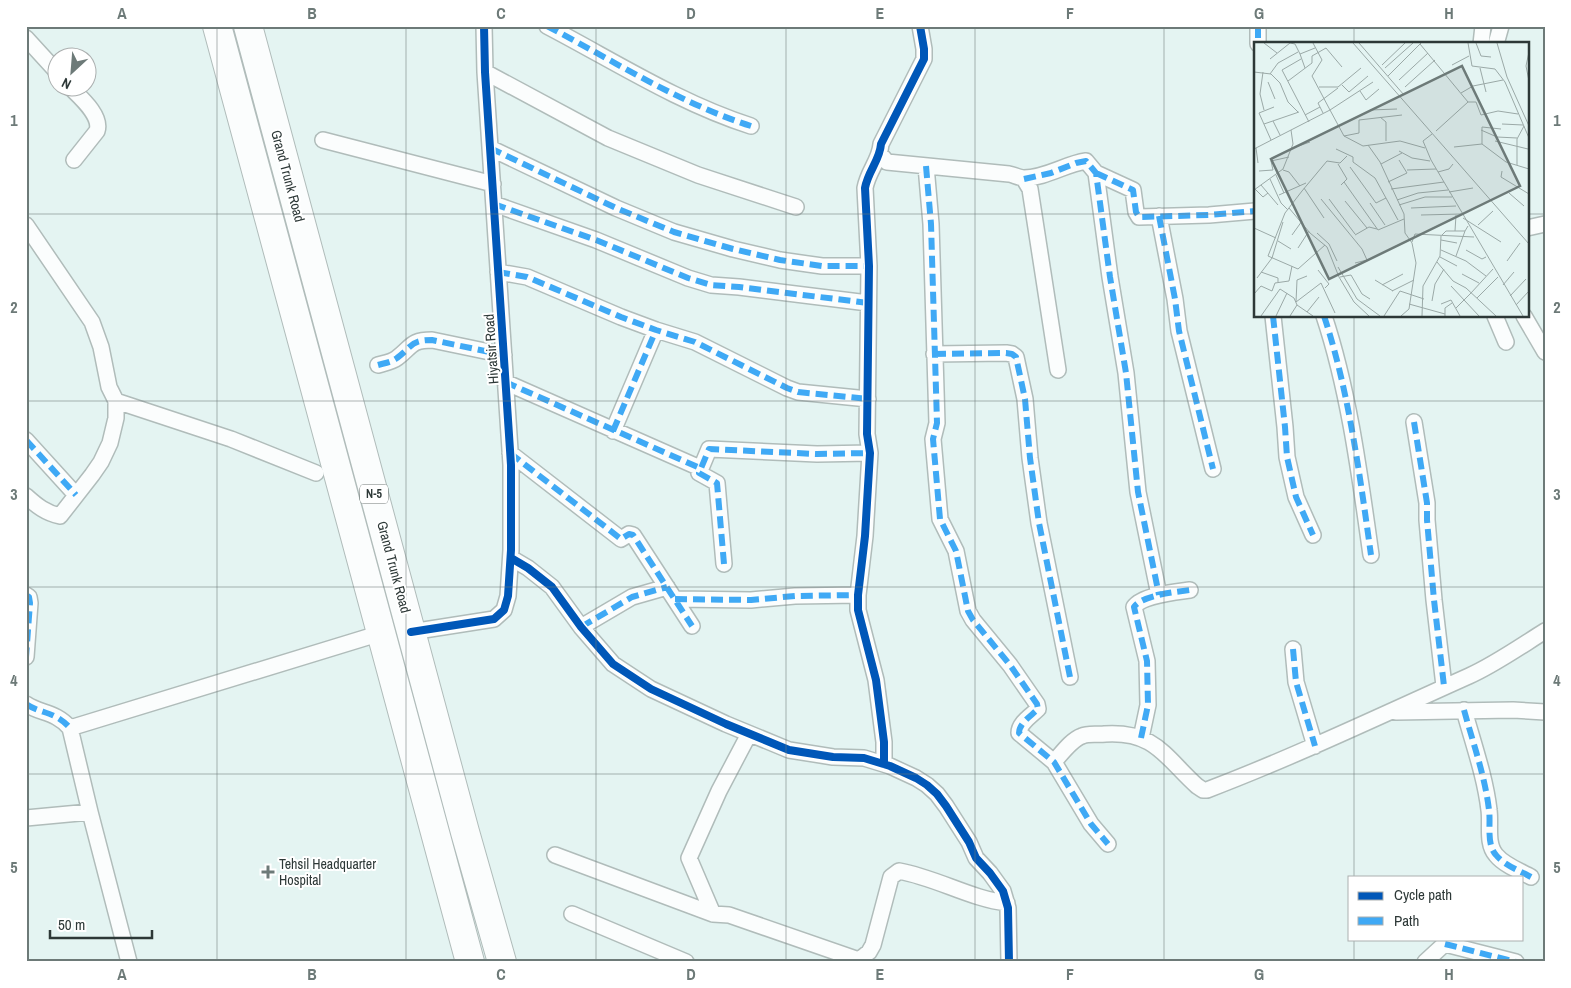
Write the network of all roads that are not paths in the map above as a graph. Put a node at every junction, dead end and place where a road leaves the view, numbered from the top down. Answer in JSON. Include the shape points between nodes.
{"nodes":[{"id":1,"x":248,"y":26,"type":"edge"},
{"id":2,"x":484,"y":26,"type":"edge"},
{"id":3,"x":547,"y":26,"type":"edge"},
{"id":4,"x":920,"y":26,"type":"edge"},
{"id":5,"x":1258,"y":26,"type":"edge"},
{"id":6,"x":1483,"y":26,"type":"edge"},
{"id":7,"x":1501,"y":26,"type":"edge"},
{"id":8,"x":223,"y":28,"type":"edge"},
{"id":9,"x":26,"y":38,"type":"edge"},
{"id":10,"x":1258,"y":42,"type":"edge"},
{"id":11,"x":1481,"y":42,"type":"edge"},
{"id":12,"x":1497,"y":42,"type":"edge"},
{"id":13,"x":48,"y":62,"type":"edge"},
{"id":14,"x":486,"y":72,"type":"junction"},
{"id":15,"x":80,"y":98,"type":"edge"},
{"id":16,"x":751,"y":126,"type":"dead end"},
{"id":17,"x":323,"y":140,"type":"dead end"},
{"id":18,"x":490,"y":148,"type":"junction"},
{"id":19,"x":880,"y":154,"type":"junction"},
{"id":20,"x":74,"y":160,"type":"dead end"},
{"id":21,"x":926,"y":166,"type":"junction"},
{"id":22,"x":1096,"y":174,"type":"junction"},
{"id":23,"x":1024,"y":179,"type":"junction"},
{"id":24,"x":493,"y":184,"type":"junction"},
{"id":25,"x":494,"y":204,"type":"junction"},
{"id":26,"x":796,"y":207,"type":"dead end"},
{"id":27,"x":1254,"y":211,"type":"edge"},
{"id":28,"x":1159,"y":216,"type":"junction"},
{"id":29,"x":26,"y":224,"type":"edge"},
{"id":30,"x":1545,"y":224,"type":"edge"},
{"id":31,"x":1528,"y":228,"type":"edge"},
{"id":32,"x":869,"y":266,"type":"junction"},
{"id":33,"x":498,"y":272,"type":"junction"},
{"id":34,"x":868,"y":303,"type":"junction"},
{"id":35,"x":1273,"y":318,"type":"edge"},
{"id":36,"x":1325,"y":318,"type":"edge"},
{"id":37,"x":1496,"y":318,"type":"edge"},
{"id":38,"x":1525,"y":318,"type":"edge"},
{"id":39,"x":656,"y":330,"type":"junction"},
{"id":40,"x":1506,"y":342,"type":"dead end"},
{"id":41,"x":1545,"y":352,"type":"edge"},
{"id":42,"x":934,"y":354,"type":"junction"},
{"id":43,"x":504,"y":355,"type":"junction"},
{"id":44,"x":378,"y":365,"type":"dead end"},
{"id":45,"x":1058,"y":370,"type":"dead end"},
{"id":46,"x":505,"y":382,"type":"junction"},
{"id":47,"x":868,"y":399,"type":"junction"},
{"id":48,"x":116,"y":401,"type":"junction"},
{"id":49,"x":1414,"y":422,"type":"dead end"},
{"id":50,"x":613,"y":431,"type":"junction"},
{"id":51,"x":26,"y":440,"type":"edge"},
{"id":52,"x":510,"y":453,"type":"junction"},
{"id":53,"x":870,"y":453,"type":"junction"},
{"id":54,"x":700,"y":468,"type":"junction"},
{"id":55,"x":1214,"y":469,"type":"dead end"},
{"id":56,"x":316,"y":473,"type":"dead end"},
{"id":57,"x":76,"y":495,"type":"junction"},
{"id":58,"x":26,"y":496,"type":"edge"},
{"id":59,"x":1313,"y":535,"type":"dead end"},
{"id":60,"x":1371,"y":555,"type":"dead end"},
{"id":61,"x":511,"y":558,"type":"junction"},
{"id":62,"x":724,"y":564,"type":"dead end"},
{"id":63,"x":1190,"y":590,"type":"dead end"},
{"id":64,"x":671,"y":593,"type":"junction"},
{"id":65,"x":26,"y":595,"type":"edge"},
{"id":66,"x":858,"y":595,"type":"junction"},
{"id":67,"x":1159,"y":595,"type":"junction"},
{"id":68,"x":692,"y":626,"type":"dead end"},
{"id":69,"x":581,"y":627,"type":"junction"},
{"id":70,"x":411,"y":632,"type":"junction"},
{"id":71,"x":1545,"y":632,"type":"edge"},
{"id":72,"x":381,"y":633,"type":"junction"},
{"id":73,"x":1293,"y":649,"type":"dead end"},
{"id":74,"x":26,"y":656,"type":"edge"},
{"id":75,"x":1070,"y":677,"type":"dead end"},
{"id":76,"x":1444,"y":686,"type":"junction"},
{"id":77,"x":26,"y":704,"type":"edge"},
{"id":78,"x":1464,"y":710,"type":"junction"},
{"id":79,"x":1390,"y":712,"type":"junction"},
{"id":80,"x":1545,"y":712,"type":"edge"},
{"id":81,"x":70,"y":728,"type":"junction"},
{"id":82,"x":749,"y":734,"type":"junction"},
{"id":83,"x":1141,"y":738,"type":"junction"},
{"id":84,"x":1315,"y":746,"type":"junction"},
{"id":85,"x":1054,"y":762,"type":"junction"},
{"id":86,"x":884,"y":764,"type":"junction"},
{"id":87,"x":90,"y":812,"type":"junction"},
{"id":88,"x":26,"y":818,"type":"edge"},
{"id":89,"x":1108,"y":844,"type":"dead end"},
{"id":90,"x":555,"y":855,"type":"dead end"},
{"id":91,"x":1533,"y":878,"type":"edge"},
{"id":92,"x":1007,"y":903,"type":"junction"},
{"id":93,"x":572,"y":914,"type":"dead end"},
{"id":94,"x":712,"y":914,"type":"junction"},
{"id":95,"x":1447,"y":941,"type":"edge"},
{"id":96,"x":129,"y":962,"type":"edge"},
{"id":97,"x":470,"y":962,"type":"edge"},
{"id":98,"x":502,"y":962,"type":"edge"},
{"id":99,"x":686,"y":962,"type":"edge"},
{"id":100,"x":1009,"y":962,"type":"edge"},
{"id":101,"x":1425,"y":962,"type":"edge"},
{"id":102,"x":1516,"y":962,"type":"edge"}],
"edges":[{"from":1,"to":70,"type":"highway","name":"Grand Trunk Road","number":"N-5"},
{"from":2,"to":14,"type":"street","name":"Hiyatsir Road"},
{"from":3,"to":16,"type":"street","via":[[687,102]]},
{"from":4,"to":19,"type":"street","via":[[924,59],[881,144]]},
{"from":5,"to":10,"type":"street"},
{"from":6,"to":11,"type":"street"},
{"from":7,"to":12,"type":"street"},
{"from":8,"to":72,"type":"highway","number":"N-5"},
{"from":9,"to":13,"type":"street"},
{"from":14,"to":18,"type":"street","name":"Hiyatsir Road"},
{"from":14,"to":26,"type":"street","via":[[608,138],[698,175]]},
{"from":15,"to":20,"type":"street","via":[[98,127]]},
{"from":17,"to":24,"type":"street"},
{"from":18,"to":24,"type":"street","name":"Hiyatsir Road"},
{"from":18,"to":32,"type":"street","via":[[674,232],[780,260],[822,266]]},
{"from":19,"to":21,"type":"street","via":[[887,162]]},
{"from":19,"to":32,"type":"street","via":[[867,177]]},
{"from":21,"to":23,"type":"street","via":[[1009,174]]},
{"from":21,"to":42,"type":"street","via":[[931,224]]},
{"from":22,"to":23,"type":"street","via":[[1086,161]]},
{"from":22,"to":28,"type":"street","via":[[1133,190],[1139,217]]},
{"from":22,"to":67,"type":"street","via":[[1126,374],[1138,492]]},
{"from":23,"to":45,"type":"street","via":[[1030,189]]},
{"from":24,"to":25,"type":"street","name":"Hiyatsir Road"},
{"from":25,"to":33,"type":"street","name":"Hiyatsir Road"},
{"from":25,"to":34,"type":"street","via":[[706,283]]},
{"from":27,"to":28,"type":"street"},
{"from":28,"to":55,"type":"street","via":[[1179,331]]},
{"from":29,"to":48,"type":"street","via":[[92,322]]},
{"from":30,"to":31,"type":"street"},
{"from":32,"to":34,"type":"street"},
{"from":33,"to":39,"type":"street","via":[[527,277]]},
{"from":33,"to":43,"type":"street","name":"Hiyatsir Road"},
{"from":34,"to":47,"type":"street"},
{"from":35,"to":59,"type":"street","via":[[1286,457],[1296,497]]},
{"from":36,"to":60,"type":"street","via":[[1351,429]]},
{"from":37,"to":40,"type":"street"},
{"from":38,"to":41,"type":"street"},
{"from":39,"to":47,"type":"street","via":[[695,342],[798,392]]},
{"from":39,"to":50,"type":"street"},
{"from":42,"to":75,"type":"street","via":[[1006,353],[1016,357],[1025,399],[1039,522]]},
{"from":42,"to":85,"type":"street","via":[[936,423],[933,439],[940,519],[956,551],[973,620],[1037,704],[1038,709],[1019,728],[1019,733]]},
{"from":43,"to":44,"type":"street","via":[[421,340],[410,345],[393,361]]},
{"from":43,"to":46,"type":"street","name":"Hiyatsir Road"},
{"from":46,"to":50,"type":"street"},
{"from":46,"to":52,"type":"street","name":"Hiyatsir Road"},
{"from":47,"to":53,"type":"street"},
{"from":48,"to":56,"type":"street","via":[[231,439]]},
{"from":48,"to":57,"type":"street","via":[[110,443],[101,462]]},
{"from":49,"to":76,"type":"street","via":[[1427,503],[1426,520]]},
{"from":50,"to":54,"type":"street"},
{"from":51,"to":57,"type":"street"},
{"from":52,"to":61,"type":"street","name":"Hiyatsir Road"},
{"from":52,"to":64,"type":"street","via":[[621,539],[633,535]]},
{"from":53,"to":54,"type":"street","via":[[709,449]]},
{"from":53,"to":66,"type":"street"},
{"from":54,"to":62,"type":"street","via":[[699,473],[717,483]]},
{"from":57,"to":58,"type":"street","via":[[60,516],[50,514]]},
{"from":61,"to":69,"type":"street","via":[[552,587]]},
{"from":61,"to":70,"type":"street","name":"Hiyatsir Road","via":[[508,596],[504,610],[494,619]]},
{"from":63,"to":67,"type":"street"},
{"from":64,"to":66,"type":"street","via":[[751,600]]},
{"from":64,"to":68,"type":"street"},
{"from":64,"to":69,"type":"street","via":[[632,597]]},
{"from":65,"to":74,"type":"street","via":[[30,597],[30,603]]},
{"from":66,"to":86,"type":"street","via":[[858,610],[880,702]]},
{"from":67,"to":83,"type":"street","via":[[1134,607],[1148,670],[1148,705]]},
{"from":69,"to":82,"type":"street","via":[[613,664],[651,689]]},
{"from":70,"to":98,"type":"highway","name":"Grand Trunk Road","number":"N-5"},
{"from":71,"to":76,"type":"street","via":[[1470,676]]},
{"from":72,"to":81,"type":"street"},
{"from":72,"to":97,"type":"highway","number":"N-5"},
{"from":73,"to":84,"type":"street","via":[[1296,682]]},
{"from":76,"to":79,"type":"street"},
{"from":77,"to":81,"type":"street","via":[[59,718]]},
{"from":78,"to":79,"type":"street"},
{"from":78,"to":80,"type":"street"},
{"from":78,"to":91,"type":"street","via":[[1486,791],[1490,843],[1495,854],[1505,863]]},
{"from":79,"to":84,"type":"street"},
{"from":81,"to":87,"type":"street"},
{"from":82,"to":86,"type":"street","via":[[789,750],[864,758]]},
{"from":82,"to":94,"type":"street","via":[[719,790],[689,858]]},
{"from":83,"to":84,"type":"street","via":[[1166,754],[1203,790],[1266,768]]},
{"from":83,"to":85,"type":"street","via":[[1120,733],[1082,736]]},
{"from":85,"to":89,"type":"street","via":[[1091,824]]},
{"from":86,"to":92,"type":"street","via":[[916,778],[937,794],[976,858],[1003,890]]},
{"from":87,"to":88,"type":"street"},
{"from":87,"to":96,"type":"street"},
{"from":90,"to":94,"type":"street"},
{"from":92,"to":94,"type":"street","via":[[990,901],[927,877],[899,871],[891,877],[873,945],[859,960],[729,915]]},
{"from":92,"to":100,"type":"street"},
{"from":93,"to":99,"type":"street"},
{"from":95,"to":101,"type":"street"},
{"from":95,"to":102,"type":"street"}]}
